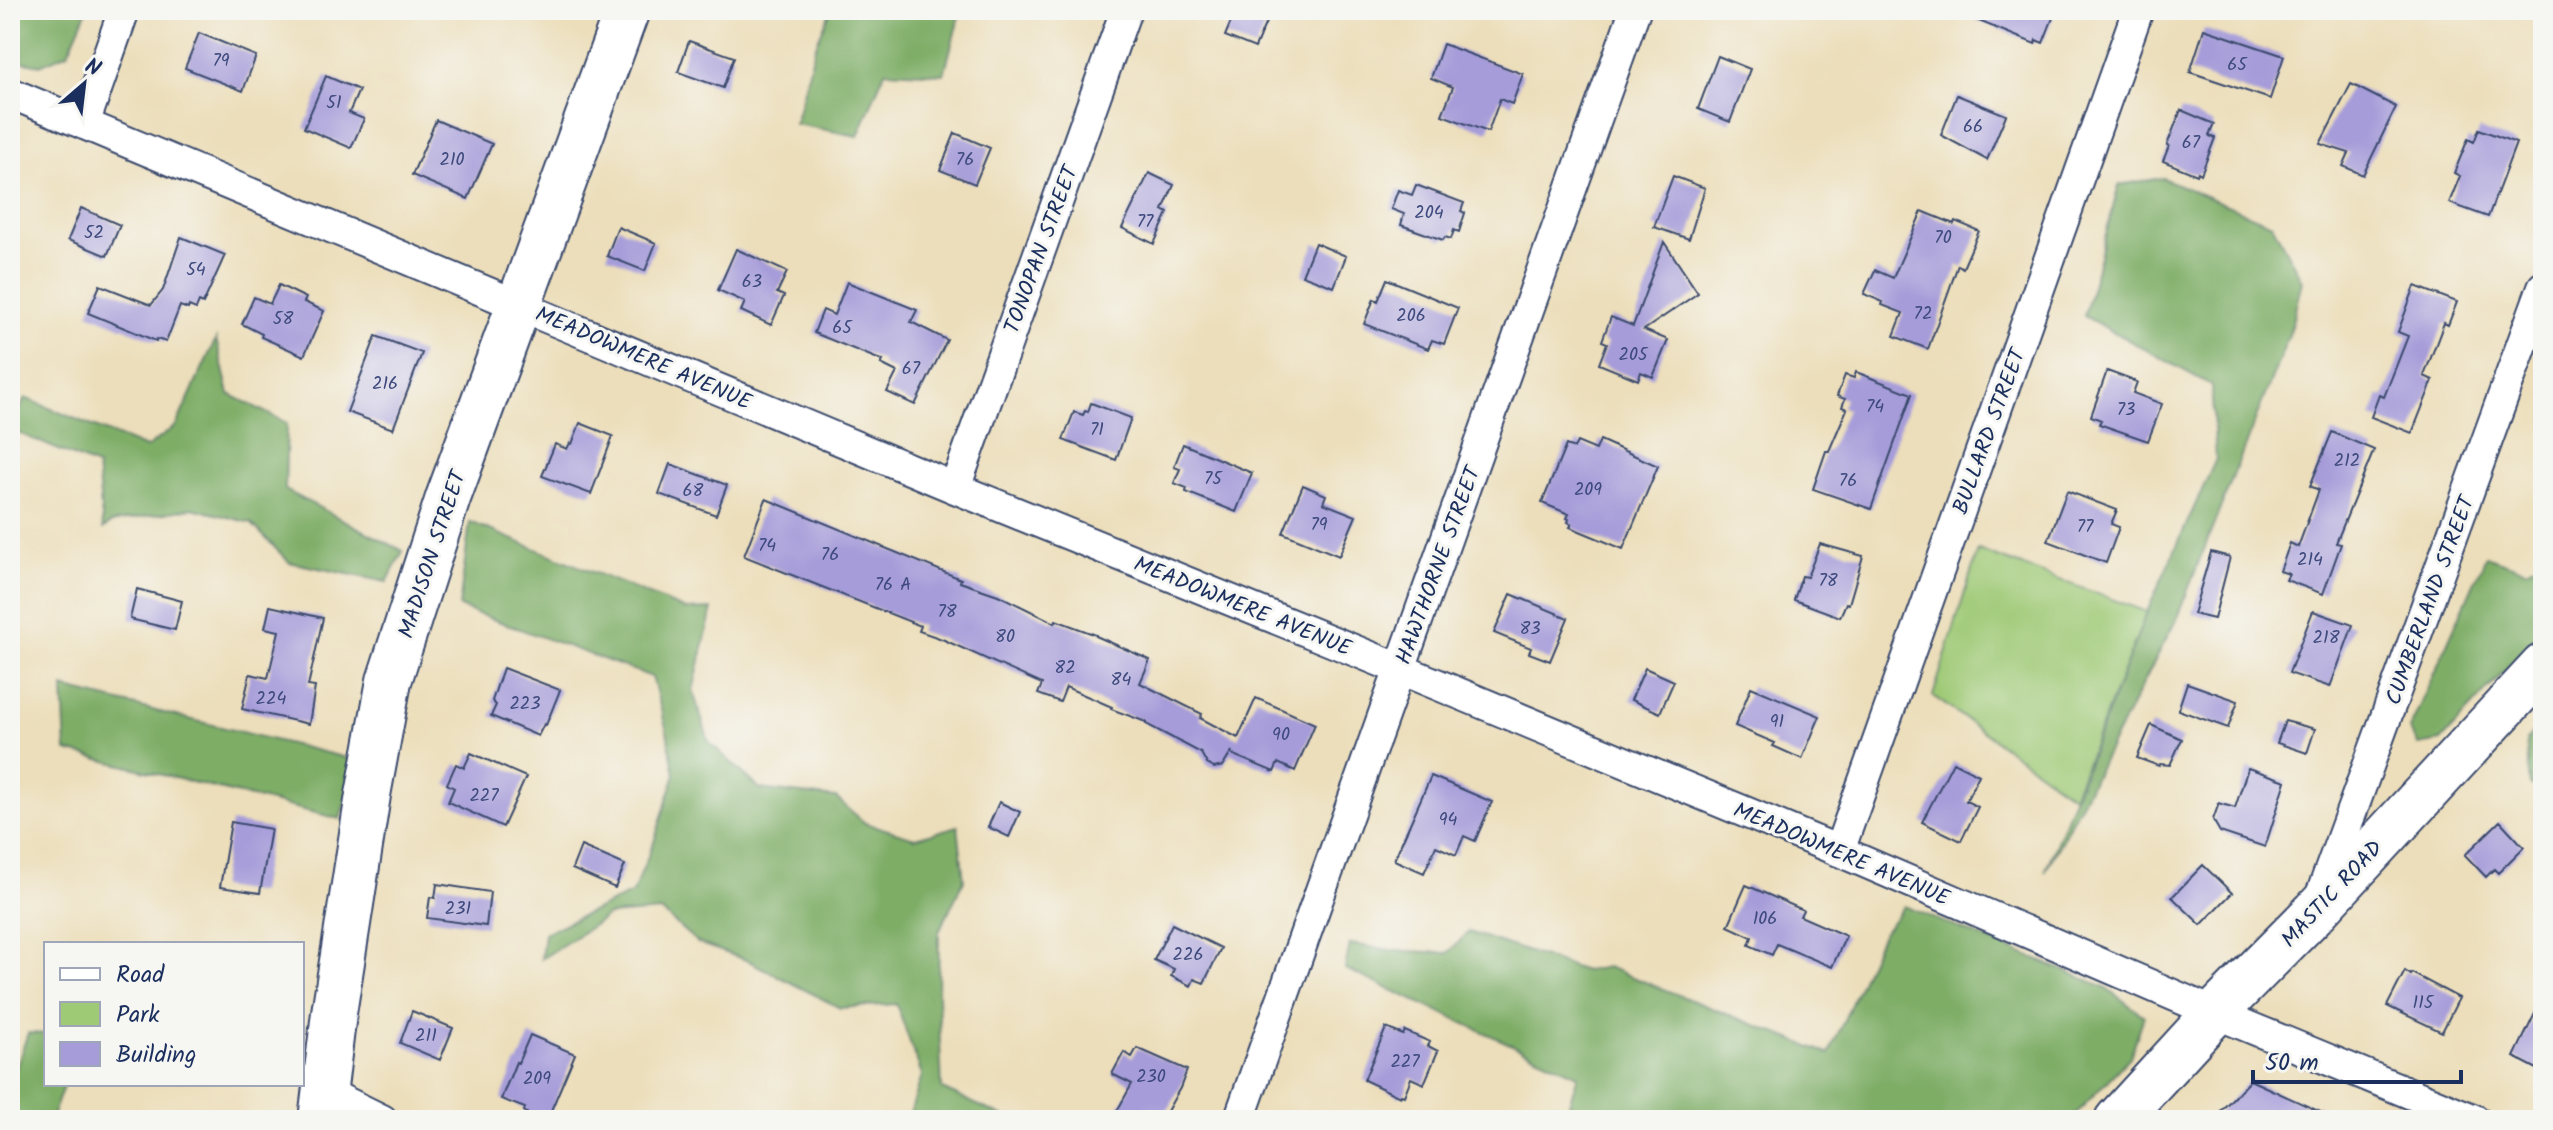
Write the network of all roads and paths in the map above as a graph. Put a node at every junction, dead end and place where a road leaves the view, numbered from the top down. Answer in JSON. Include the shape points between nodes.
{"nodes":[{"id":1,"x":124,"y":10,"type":"edge"},
{"id":2,"x":627,"y":10,"type":"edge"},
{"id":3,"x":1126,"y":10,"type":"edge"},
{"id":4,"x":1635,"y":10,"type":"edge"},
{"id":5,"x":2138,"y":10,"type":"edge"},
{"id":6,"x":10,"y":93,"type":"edge"},
{"id":7,"x":84,"y":124,"type":"junction"},
{"id":8,"x":2543,"y":287,"type":"edge"},
{"id":9,"x":520,"y":305,"type":"junction"},
{"id":10,"x":955,"y":488,"type":"junction"},
{"id":11,"x":2543,"y":666,"type":"edge"},
{"id":12,"x":1400,"y":669,"type":"junction"},
{"id":13,"x":1839,"y":851,"type":"junction"},
{"id":14,"x":2315,"y":912,"type":"junction"},
{"id":15,"x":2215,"y":1013,"type":"junction"},
{"id":16,"x":323,"y":1106,"type":"edge"},
{"id":17,"x":382,"y":1120,"type":"edge"},
{"id":18,"x":1239,"y":1120,"type":"edge"},
{"id":19,"x":2117,"y":1120,"type":"edge"},
{"id":20,"x":2475,"y":1120,"type":"edge"}],
"edges":[{"from":1,"to":7,"type":"street"},
{"from":2,"to":9,"type":"street","name":"MADISON STREET"},
{"from":3,"to":10,"type":"street","name":"TONOPAN STREET"},
{"from":4,"to":12,"type":"street","name":"HAWTHORNE STREET"},
{"from":5,"to":13,"type":"street","name":"BULLARD STREET"},
{"from":6,"to":7,"type":"street","name":"MEADOWMERE AVENUE"},
{"from":7,"to":9,"type":"street","name":"MEADOWMERE AVENUE"},
{"from":8,"to":14,"type":"street","name":"CUMBERLAND STREET"},
{"from":9,"to":10,"type":"street","name":"MEADOWMERE AVENUE"},
{"from":9,"to":16,"type":"street","name":"MADISON STREET","via":[[448,498],[389,681]]},
{"from":10,"to":12,"type":"street","name":"MEADOWMERE AVENUE"},
{"from":11,"to":14,"type":"street","name":"MASTIC ROAD"},
{"from":12,"to":13,"type":"street","name":"MEADOWMERE AVENUE"},
{"from":12,"to":18,"type":"street","name":"HAWTHORNE STREET"},
{"from":13,"to":15,"type":"street","name":"MEADOWMERE AVENUE"},
{"from":14,"to":15,"type":"street","name":"MASTIC ROAD"},
{"from":15,"to":19,"type":"street","name":"MASTIC ROAD"},
{"from":15,"to":20,"type":"street","name":"MEADOWMERE AVENUE"},
{"from":16,"to":17,"type":"street"}]}
